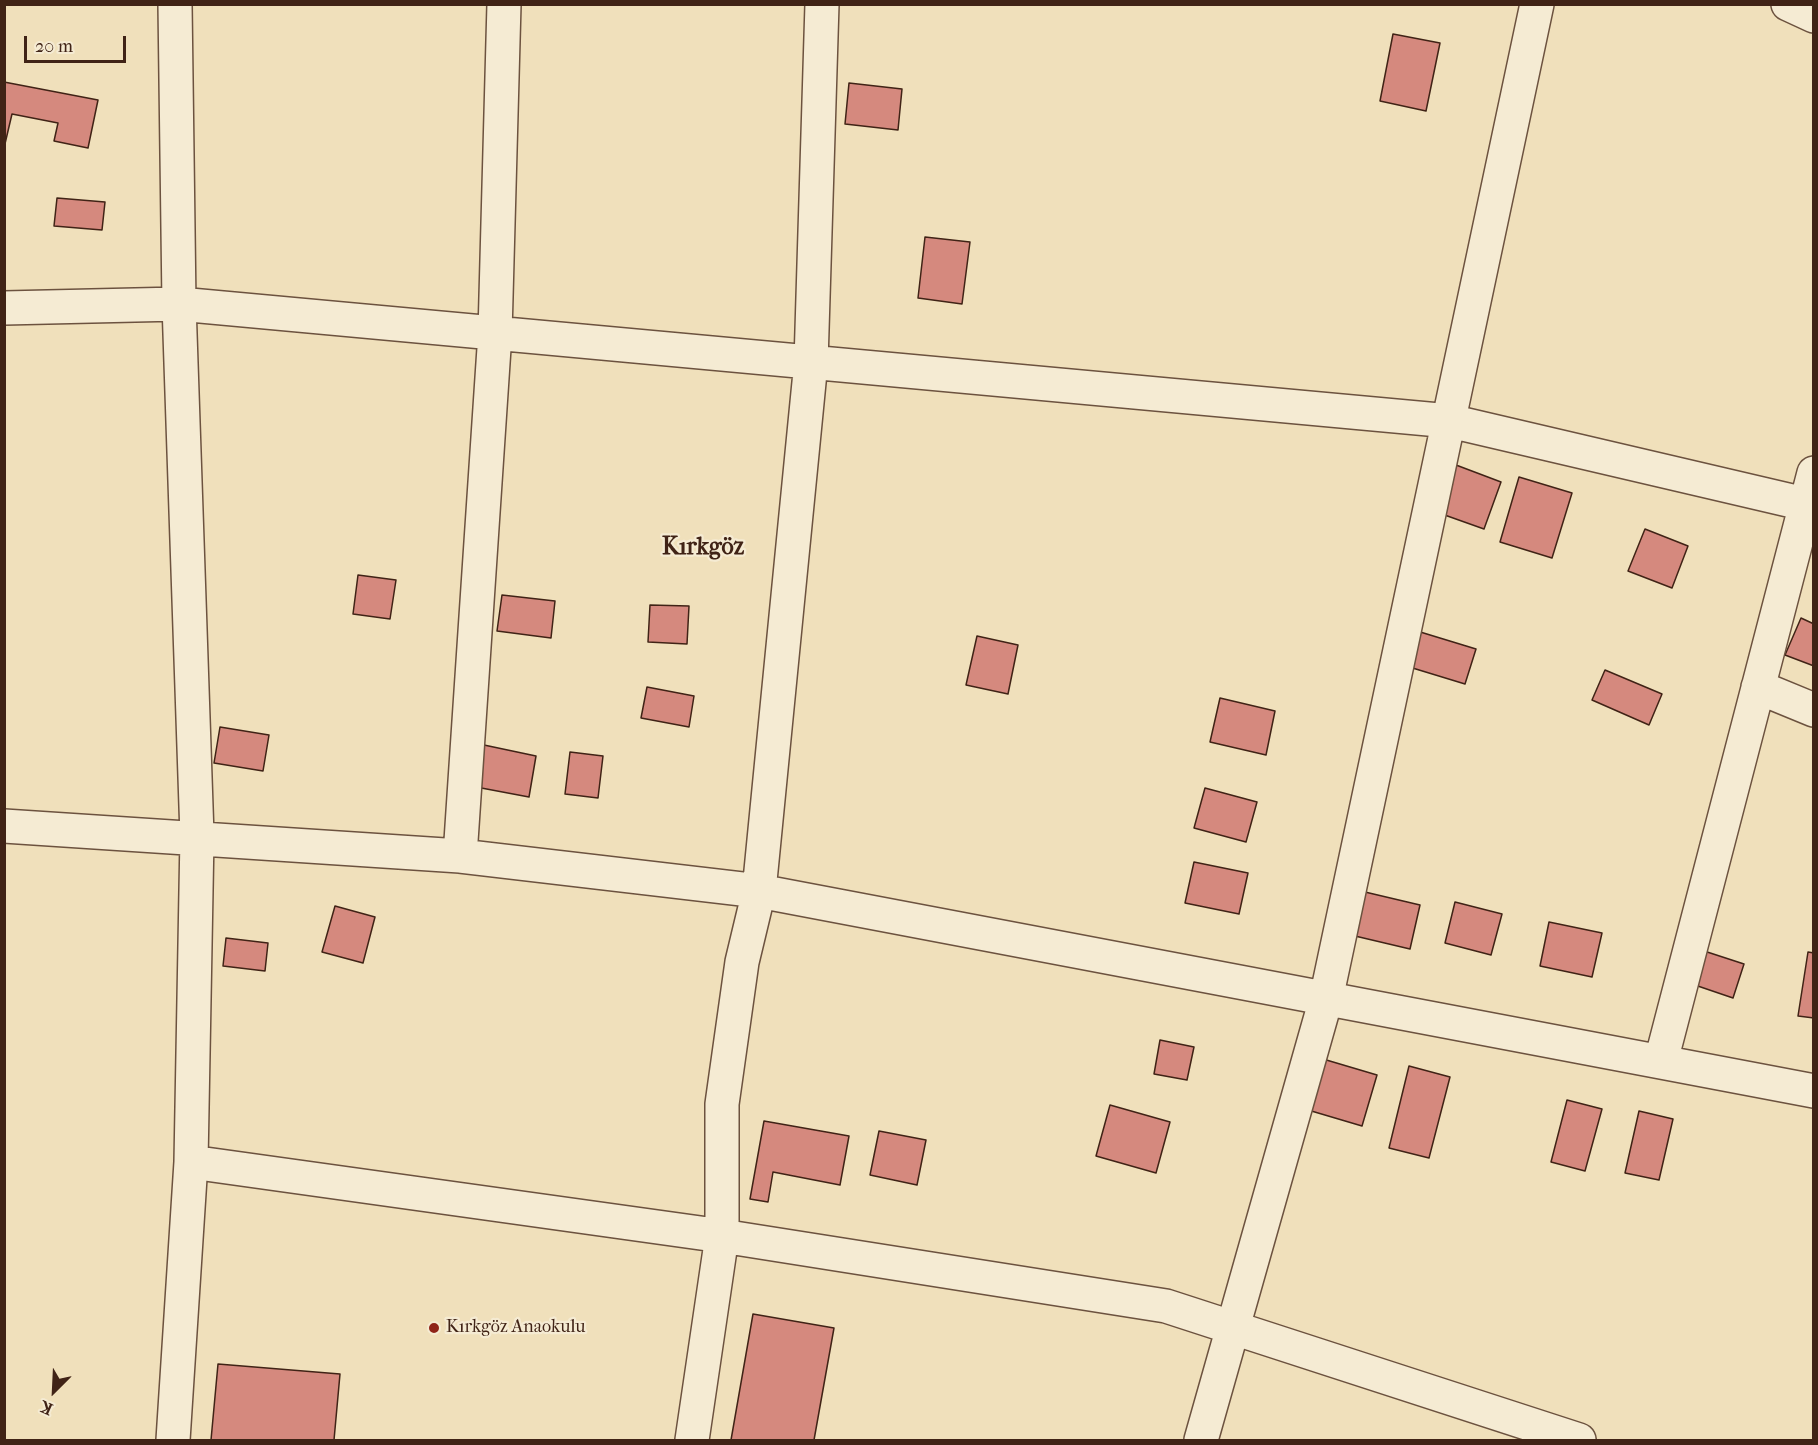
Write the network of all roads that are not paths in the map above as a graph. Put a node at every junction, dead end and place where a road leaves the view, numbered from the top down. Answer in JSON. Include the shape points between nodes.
{"nodes":[{"id":1,"x":175,"y":4,"type":"edge"},
{"id":2,"x":504,"y":4,"type":"edge"},
{"id":3,"x":822,"y":4,"type":"edge"},
{"id":4,"x":1537,"y":4,"type":"edge"},
{"id":5,"x":1788,"y":4,"type":"edge"},
{"id":6,"x":1814,"y":16,"type":"edge"},
{"id":7,"x":179,"y":304,"type":"junction"},
{"id":8,"x":4,"y":308,"type":"edge"},
{"id":9,"x":495,"y":333,"type":"junction"},
{"id":10,"x":811,"y":362,"type":"junction"},
{"id":11,"x":1450,"y":421,"type":"junction"},
{"id":12,"x":1814,"y":472,"type":"edge"},
{"id":13,"x":1805,"y":504,"type":"junction"},
{"id":14,"x":1758,"y":687,"type":"junction"},
{"id":15,"x":1814,"y":710,"type":"edge"},
{"id":16,"x":4,"y":825,"type":"edge"},
{"id":17,"x":197,"y":837,"type":"junction"},
{"id":18,"x":460,"y":856,"type":"junction"},
{"id":19,"x":759,"y":891,"type":"junction"},
{"id":20,"x":1326,"y":999,"type":"junction"},
{"id":21,"x":1661,"y":1061,"type":"junction"},
{"id":22,"x":1814,"y":1091,"type":"edge"},
{"id":23,"x":191,"y":1162,"type":"junction"},
{"id":24,"x":722,"y":1236,"type":"junction"},
{"id":25,"x":1233,"y":1328,"type":"junction"},
{"id":26,"x":172,"y":1440,"type":"edge"},
{"id":27,"x":692,"y":1440,"type":"edge"},
{"id":28,"x":1201,"y":1440,"type":"edge"},
{"id":29,"x":1579,"y":1440,"type":"edge"}],
"edges":[{"from":1,"to":7,"type":"street"},
{"from":2,"to":9,"type":"street"},
{"from":3,"to":10,"type":"street"},
{"from":4,"to":11,"type":"street"},
{"from":5,"to":6,"type":"street"},
{"from":7,"to":8,"type":"street"},
{"from":7,"to":9,"type":"street"},
{"from":7,"to":17,"type":"street"},
{"from":9,"to":10,"type":"street"},
{"from":9,"to":18,"type":"street"},
{"from":10,"to":11,"type":"street"},
{"from":10,"to":19,"type":"street"},
{"from":11,"to":13,"type":"street"},
{"from":11,"to":20,"type":"street"},
{"from":12,"to":13,"type":"street"},
{"from":13,"to":14,"type":"street"},
{"from":14,"to":15,"type":"street"},
{"from":14,"to":21,"type":"street"},
{"from":16,"to":17,"type":"street"},
{"from":17,"to":18,"type":"street"},
{"from":17,"to":23,"type":"street"},
{"from":18,"to":19,"type":"street"},
{"from":19,"to":20,"type":"street"},
{"from":19,"to":24,"type":"street","via":[[742,962],[722,1104]]},
{"from":20,"to":21,"type":"street"},
{"from":20,"to":25,"type":"street"},
{"from":21,"to":22,"type":"street"},
{"from":23,"to":24,"type":"street"},
{"from":23,"to":26,"type":"street"},
{"from":24,"to":25,"type":"street","via":[[1166,1306]]},
{"from":24,"to":27,"type":"street"},
{"from":25,"to":28,"type":"street"},
{"from":25,"to":29,"type":"street"}]}
